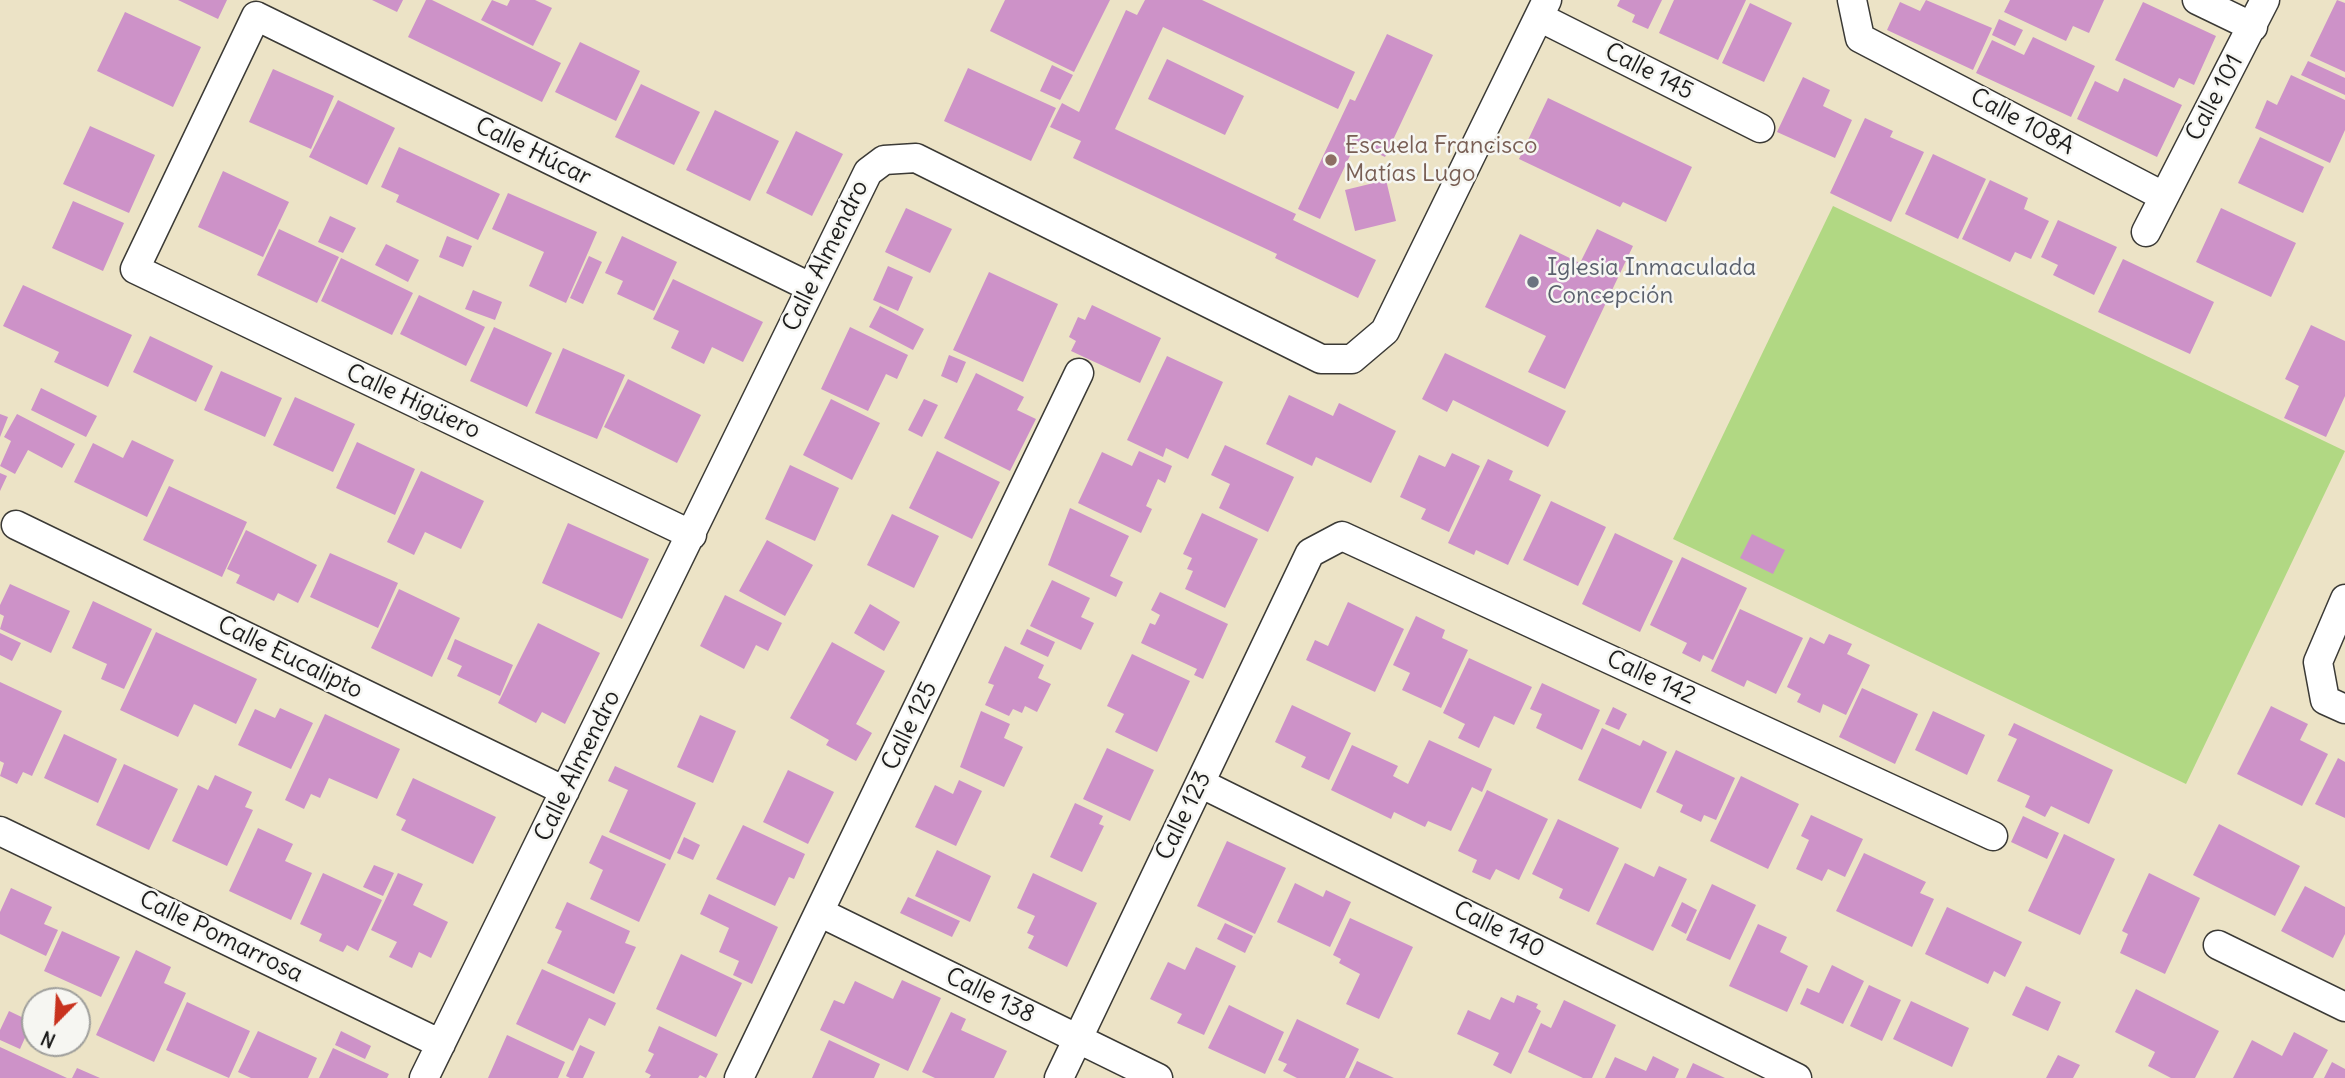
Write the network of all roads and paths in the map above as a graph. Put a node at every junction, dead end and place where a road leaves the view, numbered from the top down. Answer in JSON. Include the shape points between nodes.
{"nodes":[{"id":1,"x":2197,"y":0,"type":"edge"},
{"id":2,"x":2266,"y":0,"type":"edge"},
{"id":3,"x":1543,"y":9,"type":"edge"},
{"id":4,"x":1854,"y":11,"type":"edge"},
{"id":5,"x":256,"y":16,"type":"joint"},
{"id":6,"x":2253,"y":27,"type":"junction"},
{"id":7,"x":1760,"y":128,"type":"dead end"},
{"id":8,"x":2163,"y":196,"type":"junction"},
{"id":9,"x":2146,"y":232,"type":"dead end"},
{"id":10,"x":810,"y":287,"type":"junction"},
{"id":11,"x":1079,"y":373,"type":"dead end"},
{"id":12,"x":16,"y":525,"type":"dead end"},
{"id":13,"x":692,"y":535,"type":"junction"},
{"id":14,"x":1310,"y":554,"type":"joint"},
{"id":15,"x":2345,"y":599,"type":"edge"},
{"id":16,"x":2345,"y":709,"type":"edge"},
{"id":17,"x":1200,"y":783,"type":"junction"},
{"id":18,"x":565,"y":791,"type":"junction"},
{"id":19,"x":0,"y":831,"type":"edge"},
{"id":20,"x":1993,"y":835,"type":"dead end"},
{"id":21,"x":821,"y":914,"type":"junction"},
{"id":22,"x":2218,"y":945,"type":"dead end"},
{"id":23,"x":2345,"y":1007,"type":"edge"},
{"id":24,"x":1077,"y":1039,"type":"junction"},
{"id":25,"x":441,"y":1044,"type":"junction"},
{"id":26,"x":424,"y":1078,"type":"edge"},
{"id":27,"x":739,"y":1078,"type":"edge"},
{"id":28,"x":1059,"y":1078,"type":"edge"},
{"id":29,"x":1158,"y":1078,"type":"edge"},
{"id":30,"x":1797,"y":1078,"type":"edge"}],
"edges":[{"from":1,"to":6,"type":"street"},
{"from":2,"to":6,"type":"street","name":"Calle 101"},
{"from":3,"to":7,"type":"street","name":"Calle 145"},
{"from":3,"to":10,"type":"street","name":"Calle Almendro","via":[[1385,331],[1352,359],[1321,359],[916,158],[884,160],[867,172]]},
{"from":4,"to":8,"type":"street","name":"Calle 108A","via":[[1860,38]]},
{"from":5,"to":10,"type":"street","name":"Calle Húcar"},
{"from":5,"to":13,"type":"street","name":"Calle Higüero","via":[[135,269]]},
{"from":6,"to":8,"type":"street","name":"Calle 101"},
{"from":8,"to":9,"type":"street"},
{"from":10,"to":13,"type":"street","name":"Calle Almendro"},
{"from":11,"to":21,"type":"street","name":"Calle 125"},
{"from":12,"to":18,"type":"street","name":"Calle Eucalipto"},
{"from":13,"to":18,"type":"street","name":"Calle Almendro"},
{"from":14,"to":17,"type":"street","name":"Calle 123"},
{"from":14,"to":20,"type":"street","name":"Calle 142","via":[[1342,536]]},
{"from":15,"to":16,"type":"street","via":[[2318,662],[2325,700]]},
{"from":17,"to":24,"type":"street","name":"Calle 123"},
{"from":17,"to":30,"type":"street","name":"Calle 140"},
{"from":18,"to":25,"type":"street","name":"Calle Almendro"},
{"from":19,"to":25,"type":"street","name":"Calle Pomarrosa"},
{"from":21,"to":24,"type":"street","name":"Calle 138"},
{"from":21,"to":27,"type":"street","name":"Calle 125"},
{"from":22,"to":23,"type":"street"},
{"from":24,"to":28,"type":"street","name":"Calle 123"},
{"from":24,"to":29,"type":"street","name":"Calle 138"},
{"from":25,"to":26,"type":"street","name":"Calle Almendro"}]}
